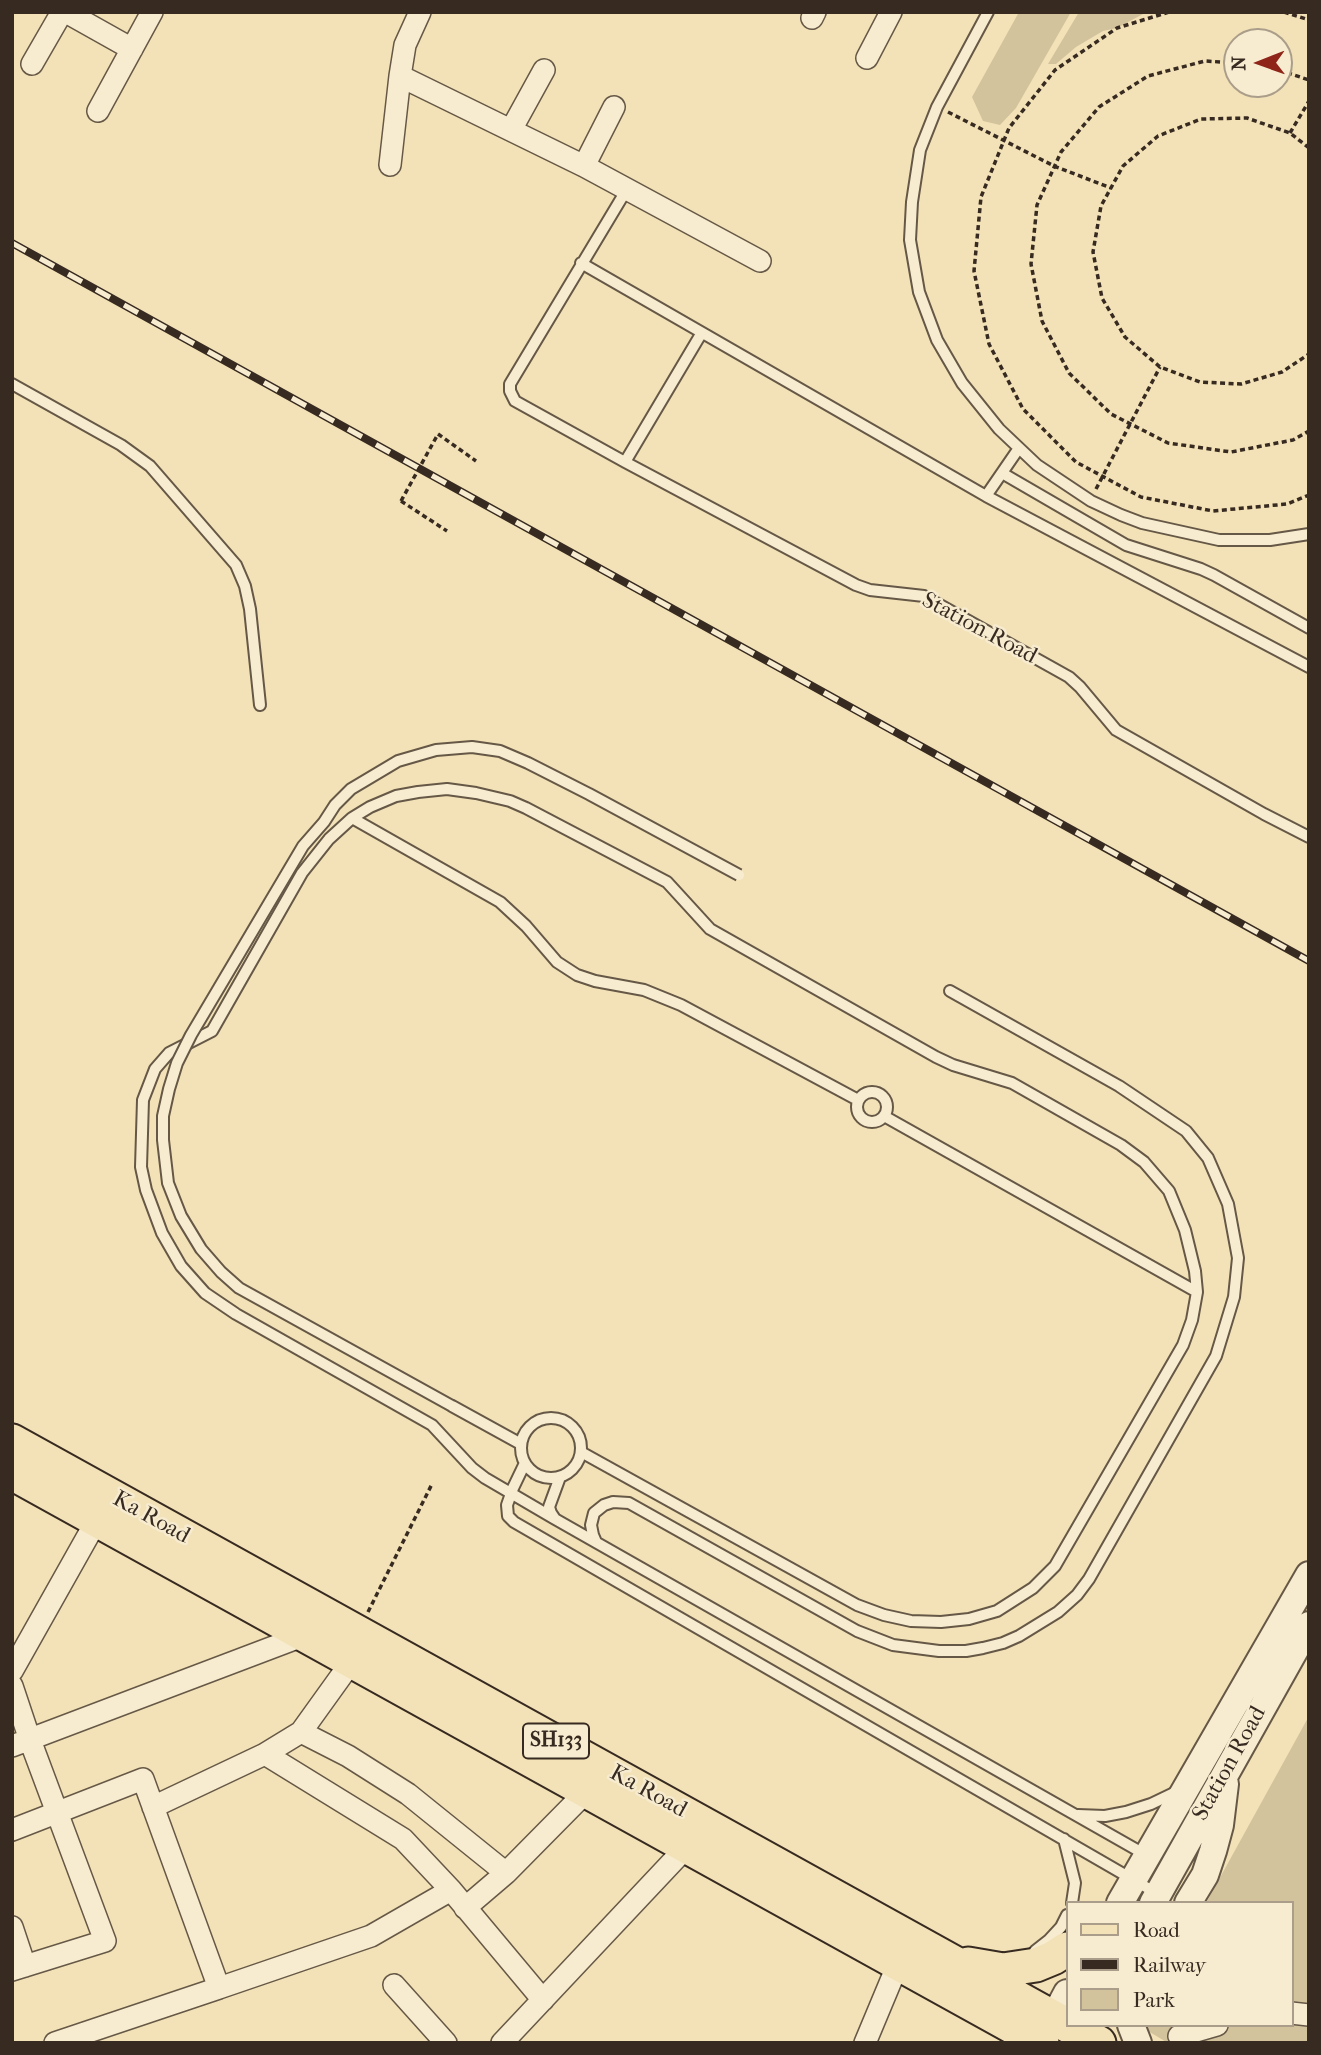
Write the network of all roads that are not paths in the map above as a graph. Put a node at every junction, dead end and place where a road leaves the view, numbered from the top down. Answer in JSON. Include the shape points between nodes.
{"nodes":[{"id":1,"x":64,"y":12,"type":"edge"},
{"id":2,"x":152,"y":12,"type":"edge"},
{"id":3,"x":420,"y":12,"type":"edge"},
{"id":4,"x":891,"y":12,"type":"edge"},
{"id":5,"x":988,"y":12,"type":"edge"},
{"id":6,"x":132,"y":49,"type":"junction"},
{"id":7,"x":867,"y":58,"type":"dead end"},
{"id":8,"x":32,"y":64,"type":"dead end"},
{"id":9,"x":544,"y":70,"type":"dead end"},
{"id":10,"x":400,"y":76,"type":"junction"},
{"id":11,"x":614,"y":107,"type":"dead end"},
{"id":12,"x":98,"y":111,"type":"dead end"},
{"id":13,"x":511,"y":130,"type":"junction"},
{"id":14,"x":390,"y":165,"type":"dead end"},
{"id":15,"x":584,"y":166,"type":"junction"},
{"id":16,"x":627,"y":189,"type":"junction"},
{"id":17,"x":760,"y":261,"type":"dead end"},
{"id":18,"x":581,"y":264,"type":"junction"},
{"id":19,"x":701,"y":334,"type":"junction"},
{"id":20,"x":12,"y":384,"type":"edge"},
{"id":21,"x":1019,"y":448,"type":"junction"},
{"id":22,"x":625,"y":462,"type":"junction"},
{"id":23,"x":1002,"y":473,"type":"junction"},
{"id":24,"x":986,"y":496,"type":"junction"},
{"id":25,"x":1309,"y":534,"type":"edge"},
{"id":26,"x":1309,"y":628,"type":"edge"},
{"id":27,"x":1309,"y":667,"type":"edge"},
{"id":28,"x":260,"y":705,"type":"dead end"},
{"id":29,"x":352,"y":818,"type":"junction"},
{"id":30,"x":1309,"y":837,"type":"edge"},
{"id":31,"x":740,"y":875,"type":"dead end"},
{"id":32,"x":950,"y":991,"type":"dead end"},
{"id":33,"x":858,"y":1100,"type":"junction"},
{"id":34,"x":884,"y":1116,"type":"junction"},
{"id":35,"x":1197,"y":1292,"type":"junction"},
{"id":36,"x":12,"y":1441,"type":"edge"},
{"id":37,"x":521,"y":1444,"type":"junction"},
{"id":38,"x":581,"y":1452,"type":"junction"},
{"id":39,"x":525,"y":1463,"type":"junction"},
{"id":40,"x":12,"y":1473,"type":"edge"},
{"id":41,"x":560,"y":1477,"type":"junction"},
{"id":42,"x":511,"y":1493,"type":"junction"},
{"id":43,"x":103,"y":1508,"type":"junction"},
{"id":44,"x":555,"y":1519,"type":"junction"},
{"id":45,"x":596,"y":1542,"type":"junction"},
{"id":46,"x":1309,"y":1575,"type":"edge"},
{"id":47,"x":1309,"y":1625,"type":"edge"},
{"id":48,"x":305,"y":1635,"type":"junction"},
{"id":49,"x":355,"y":1647,"type":"junction"},
{"id":50,"x":1301,"y":1657,"type":"edge"},
{"id":51,"x":14,"y":1658,"type":"edge"},
{"id":52,"x":12,"y":1686,"type":"edge"},
{"id":53,"x":301,"y":1732,"type":"junction"},
{"id":54,"x":21,"y":1743,"type":"edge"},
{"id":55,"x":265,"y":1754,"type":"junction"},
{"id":56,"x":1227,"y":1769,"type":"junction"},
{"id":57,"x":1187,"y":1786,"type":"junction"},
{"id":58,"x":587,"y":1791,"type":"junction"},
{"id":59,"x":153,"y":1807,"type":"junction"},
{"id":60,"x":57,"y":1812,"type":"junction"},
{"id":61,"x":1075,"y":1815,"type":"junction"},
{"id":62,"x":12,"y":1830,"type":"edge"},
{"id":63,"x":697,"y":1836,"type":"junction"},
{"id":64,"x":1064,"y":1839,"type":"junction"},
{"id":65,"x":1147,"y":1856,"type":"junction"},
{"id":66,"x":1171,"y":1869,"type":"junction"},
{"id":67,"x":506,"y":1872,"type":"junction"},
{"id":68,"x":1133,"y":1880,"type":"junction"},
{"id":69,"x":451,"y":1890,"type":"junction"},
{"id":70,"x":1155,"y":1898,"type":"edge"},
{"id":71,"x":1072,"y":1901,"type":"edge"},
{"id":72,"x":1121,"y":1901,"type":"edge"},
{"id":73,"x":1189,"y":1901,"type":"edge"},
{"id":74,"x":466,"y":1908,"type":"junction"},
{"id":75,"x":1066,"y":1917,"type":"edge"},
{"id":76,"x":12,"y":1927,"type":"edge"},
{"id":77,"x":1066,"y":1950,"type":"edge"},
{"id":78,"x":952,"y":1962,"type":"junction"},
{"id":79,"x":898,"y":1964,"type":"junction"},
{"id":80,"x":19,"y":1968,"type":"edge"},
{"id":81,"x":1003,"y":1970,"type":"junction"},
{"id":82,"x":394,"y":1985,"type":"dead end"},
{"id":83,"x":219,"y":1988,"type":"junction"},
{"id":84,"x":543,"y":2000,"type":"junction"},
{"id":85,"x":1153,"y":2027,"type":"edge"},
{"id":86,"x":1210,"y":2027,"type":"edge"},
{"id":87,"x":1068,"y":2030,"type":"edge"},
{"id":88,"x":1167,"y":2039,"type":"edge"},
{"id":89,"x":55,"y":2043,"type":"edge"},
{"id":90,"x":446,"y":2043,"type":"edge"},
{"id":91,"x":502,"y":2043,"type":"edge"},
{"id":92,"x":865,"y":2043,"type":"edge"}],
"edges":[{"from":1,"to":6,"type":"street"},
{"from":1,"to":8,"type":"street"},
{"from":2,"to":6,"type":"street"},
{"from":3,"to":10,"type":"street","via":[[405,45]]},
{"from":4,"to":7,"type":"street"},
{"from":5,"to":21,"type":"lane","via":[[937,107],[920,150],[910,240],[919,292],[937,340],[962,383]]},
{"from":6,"to":12,"type":"street"},
{"from":9,"to":13,"type":"street"},
{"from":10,"to":13,"type":"street"},
{"from":10,"to":14,"type":"street"},
{"from":11,"to":15,"type":"street"},
{"from":13,"to":15,"type":"street"},
{"from":15,"to":16,"type":"street"},
{"from":16,"to":17,"type":"street"},
{"from":16,"to":18,"type":"lane"},
{"from":18,"to":19,"type":"lane"},
{"from":18,"to":22,"type":"lane","name":"Station Road","via":[[510,391],[515,401]]},
{"from":19,"to":22,"type":"lane"},
{"from":19,"to":24,"type":"lane"},
{"from":20,"to":28,"type":"lane","via":[[121,444],[149,466],[236,565],[250,609]]},
{"from":21,"to":23,"type":"lane"},
{"from":21,"to":25,"type":"lane","via":[[1091,501],[1142,523],[1219,540]]},
{"from":22,"to":30,"type":"lane","name":"Station Road","via":[[856,585],[924,596],[1069,677],[1116,730]]},
{"from":23,"to":24,"type":"lane"},
{"from":23,"to":26,"type":"lane","via":[[1126,545],[1208,572]]},
{"from":24,"to":27,"type":"lane"},
{"from":29,"to":33,"type":"lane","via":[[500,902],[557,962],[577,975],[644,990],[681,1005]]},
{"from":29,"to":35,"type":"lane","via":[[396,796],[447,789],[476,793],[526,808],[667,882],[710,929],[936,1057],[1012,1083],[1144,1162],[1169,1191],[1185,1230]]},
{"from":29,"to":42,"type":"lane","via":[[302,873],[212,1031],[169,1053],[155,1069],[144,1100],[141,1167],[146,1190],[168,1244],[205,1293],[432,1425],[472,1468]]},
{"from":31,"to":37,"type":"lane","bridge":true,"via":[[500,751],[472,747],[436,750],[398,761],[351,789],[303,846],[177,1063],[163,1116],[167,1183],[201,1249],[221,1272],[239,1288]]},
{"from":32,"to":45,"type":"lane","via":[[1119,1086],[1186,1130],[1208,1158],[1228,1204],[1238,1258],[1234,1297],[1216,1356],[1089,1579],[1058,1612],[1031,1630],[1003,1643],[939,1651],[893,1645],[858,1631],[622,1502],[594,1513]]},
{"from":33,"to":34,"type":"lane","via":[[856,1110],[862,1119],[876,1122]]},
{"from":33,"to":34,"type":"lane","via":[[866,1093],[880,1094],[887,1106]]},
{"from":34,"to":35,"type":"lane"},
{"from":35,"to":38,"type":"lane","via":[[1183,1345],[1055,1566],[1019,1599],[969,1619],[911,1620],[857,1605]]},
{"from":36,"to":43,"type":"main road","name":"Ka Road","number":"SH133"},
{"from":37,"to":38,"type":"lane","via":[[538,1420],[558,1418],[574,1428]]},
{"from":37,"to":39,"type":"lane"},
{"from":38,"to":41,"type":"lane","via":[[576,1465]]},
{"from":39,"to":41,"type":"lane","via":[[540,1476]]},
{"from":39,"to":42,"type":"lane"},
{"from":40,"to":43,"type":"main road","name":"Ka Road","number":"SH133"},
{"from":41,"to":44,"type":"lane","via":[[549,1507]]},
{"from":42,"to":44,"type":"lane"},
{"from":42,"to":64,"type":"lane","via":[[508,1516],[514,1522]]},
{"from":43,"to":48,"type":"main road","name":"Ka Road","number":"SH133"},
{"from":43,"to":49,"type":"main road","name":"Ka Road","number":"SH133"},
{"from":43,"to":51,"type":"street"},
{"from":44,"to":45,"type":"lane"},
{"from":45,"to":61,"type":"lane"},
{"from":46,"to":57,"type":"street"},
{"from":47,"to":50,"type":"street","name":"Station Road"},
{"from":48,"to":49,"type":"main road","name":"Ka Road","number":"SH133"},
{"from":48,"to":54,"type":"street"},
{"from":49,"to":53,"type":"street"},
{"from":49,"to":58,"type":"main road","name":"Ka Road","number":"SH133"},
{"from":49,"to":63,"type":"main road","name":"Ka Road","number":"SH133"},
{"from":50,"to":56,"type":"street","name":"Station Road"},
{"from":52,"to":54,"type":"street"},
{"from":53,"to":55,"type":"street"},
{"from":53,"to":67,"type":"street","via":[[408,1794]]},
{"from":54,"to":60,"type":"street"},
{"from":55,"to":59,"type":"street"},
{"from":55,"to":69,"type":"street","via":[[403,1839]]},
{"from":56,"to":66,"type":"street","name":"Station Road"},
{"from":56,"to":73,"type":"street","via":[[1213,1851]]},
{"from":57,"to":61,"type":"lane","via":[[1126,1812]]},
{"from":57,"to":65,"type":"street"},
{"from":58,"to":63,"type":"main road","name":"Ka Road","number":"SH133"},
{"from":58,"to":67,"type":"street"},
{"from":59,"to":60,"type":"street","via":[[142,1779]]},
{"from":59,"to":83,"type":"street"},
{"from":60,"to":62,"type":"street"},
{"from":60,"to":80,"type":"street","via":[[105,1941]]},
{"from":61,"to":65,"type":"lane"},
{"from":63,"to":78,"type":"main road","name":"Ka Road","number":"SH133"},
{"from":63,"to":79,"type":"main road","name":"Ka Road","number":"SH133"},
{"from":63,"to":84,"type":"street"},
{"from":64,"to":68,"type":"lane"},
{"from":64,"to":71,"type":"lane","via":[[1075,1883]]},
{"from":65,"to":66,"type":"lane"},
{"from":65,"to":68,"type":"street"},
{"from":66,"to":70,"type":"street","name":"Station Road"},
{"from":67,"to":74,"type":"street"},
{"from":68,"to":70,"type":"lane"},
{"from":68,"to":72,"type":"street"},
{"from":69,"to":74,"type":"street"},
{"from":69,"to":83,"type":"street","via":[[371,1936]]},
{"from":74,"to":84,"type":"street"},
{"from":75,"to":81,"type":"lane","via":[[1049,1940]]},
{"from":76,"to":80,"type":"street"},
{"from":77,"to":81,"type":"main road","via":[[1036,1965]]},
{"from":78,"to":81,"type":"main road"},
{"from":78,"to":87,"type":"main road","name":"Ka Road","number":"SH133"},
{"from":79,"to":87,"type":"main road","name":"Ka Road","number":"SH133"},
{"from":79,"to":92,"type":"street"},
{"from":82,"to":90,"type":"street"},
{"from":83,"to":89,"type":"street"},
{"from":84,"to":91,"type":"street"},
{"from":85,"to":88,"type":"street"},
{"from":86,"to":88,"type":"street"}]}
